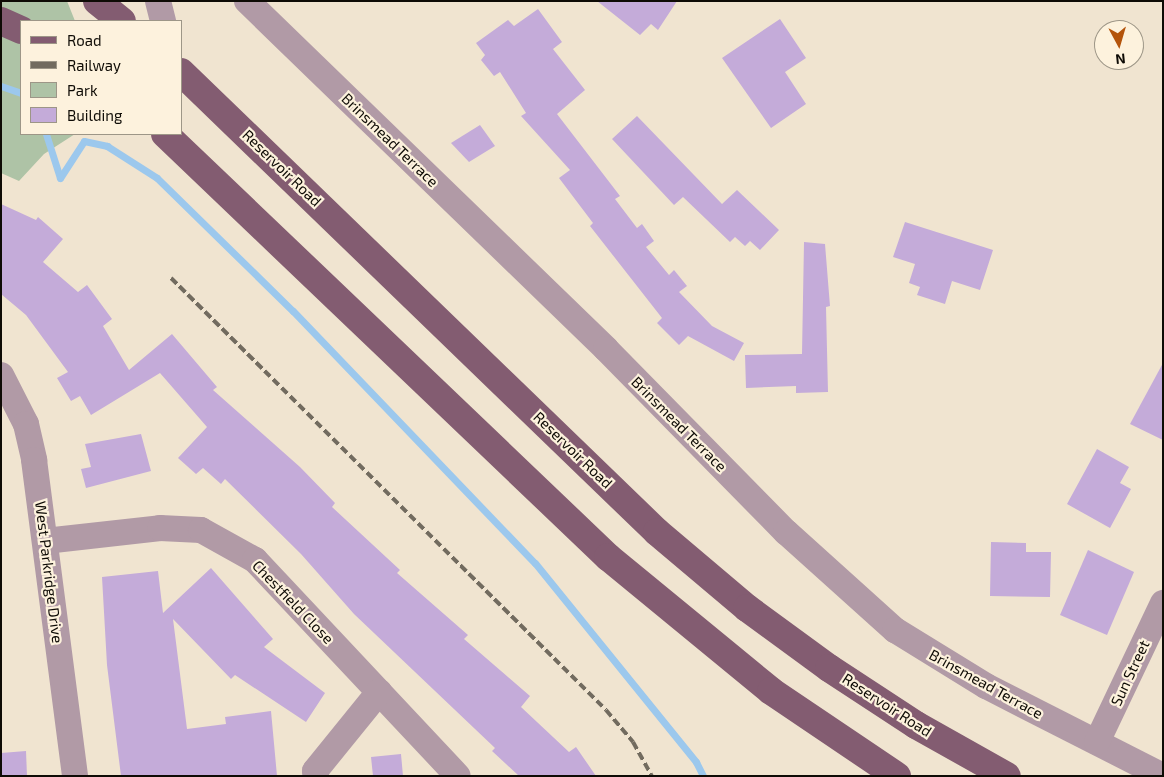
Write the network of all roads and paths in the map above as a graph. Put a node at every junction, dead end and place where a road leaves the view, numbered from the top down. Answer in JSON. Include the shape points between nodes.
{"nodes":[{"id":1,"x":158,"y":1,"type":"edge"},
{"id":2,"x":247,"y":1,"type":"edge"},
{"id":3,"x":163,"y":20,"type":"edge"},
{"id":4,"x":1,"y":21,"type":"edge"},
{"id":5,"x":20,"y":30,"type":"edge"},
{"id":6,"x":182,"y":73,"type":"edge"},
{"id":7,"x":182,"y":126,"type":"edge"},
{"id":8,"x":166,"y":135,"type":"edge"},
{"id":9,"x":1,"y":375,"type":"edge"},
{"id":10,"x":420,"y":376,"type":"junction"},
{"id":11,"x":45,"y":541,"type":"junction"},
{"id":12,"x":1163,"y":603,"type":"edge"},
{"id":13,"x":379,"y":692,"type":"junction"},
{"id":14,"x":1097,"y":742,"type":"junction"},
{"id":15,"x":74,"y":776,"type":"edge"},
{"id":16,"x":316,"y":776,"type":"edge"},
{"id":17,"x":458,"y":776,"type":"edge"},
{"id":18,"x":897,"y":776,"type":"edge"},
{"id":19,"x":1007,"y":776,"type":"edge"},
{"id":20,"x":1163,"y":776,"type":"edge"}],
"edges":[{"from":1,"to":3,"type":"street"},
{"from":2,"to":14,"type":"street","name":"Brinsmead Terrace","via":[[606,349],[786,532],[895,630],[944,663]]},
{"from":4,"to":5,"type":"main road"},
{"from":6,"to":19,"type":"main road","name":"Reservoir Road","via":[[657,532],[747,608],[829,668],[916,725]]},
{"from":7,"to":10,"type":"main road","via":[[354,293]]},
{"from":8,"to":10,"type":"main road"},
{"from":9,"to":11,"type":"street","name":"West Parkridge Drive","via":[[26,424]]},
{"from":10,"to":18,"type":"main road","via":[[608,557],[676,615],[771,691]]},
{"from":11,"to":13,"type":"street","name":"Chestfield Close","via":[[160,528],[200,530],[254,560]]},
{"from":11,"to":15,"type":"street","name":"West Parkridge Drive"},
{"from":12,"to":14,"type":"street","name":"Sun Street"},
{"from":13,"to":16,"type":"street"},
{"from":13,"to":17,"type":"street","name":"Chestfield Close"},
{"from":14,"to":20,"type":"street","name":"Brinsmead Terrace"}]}
